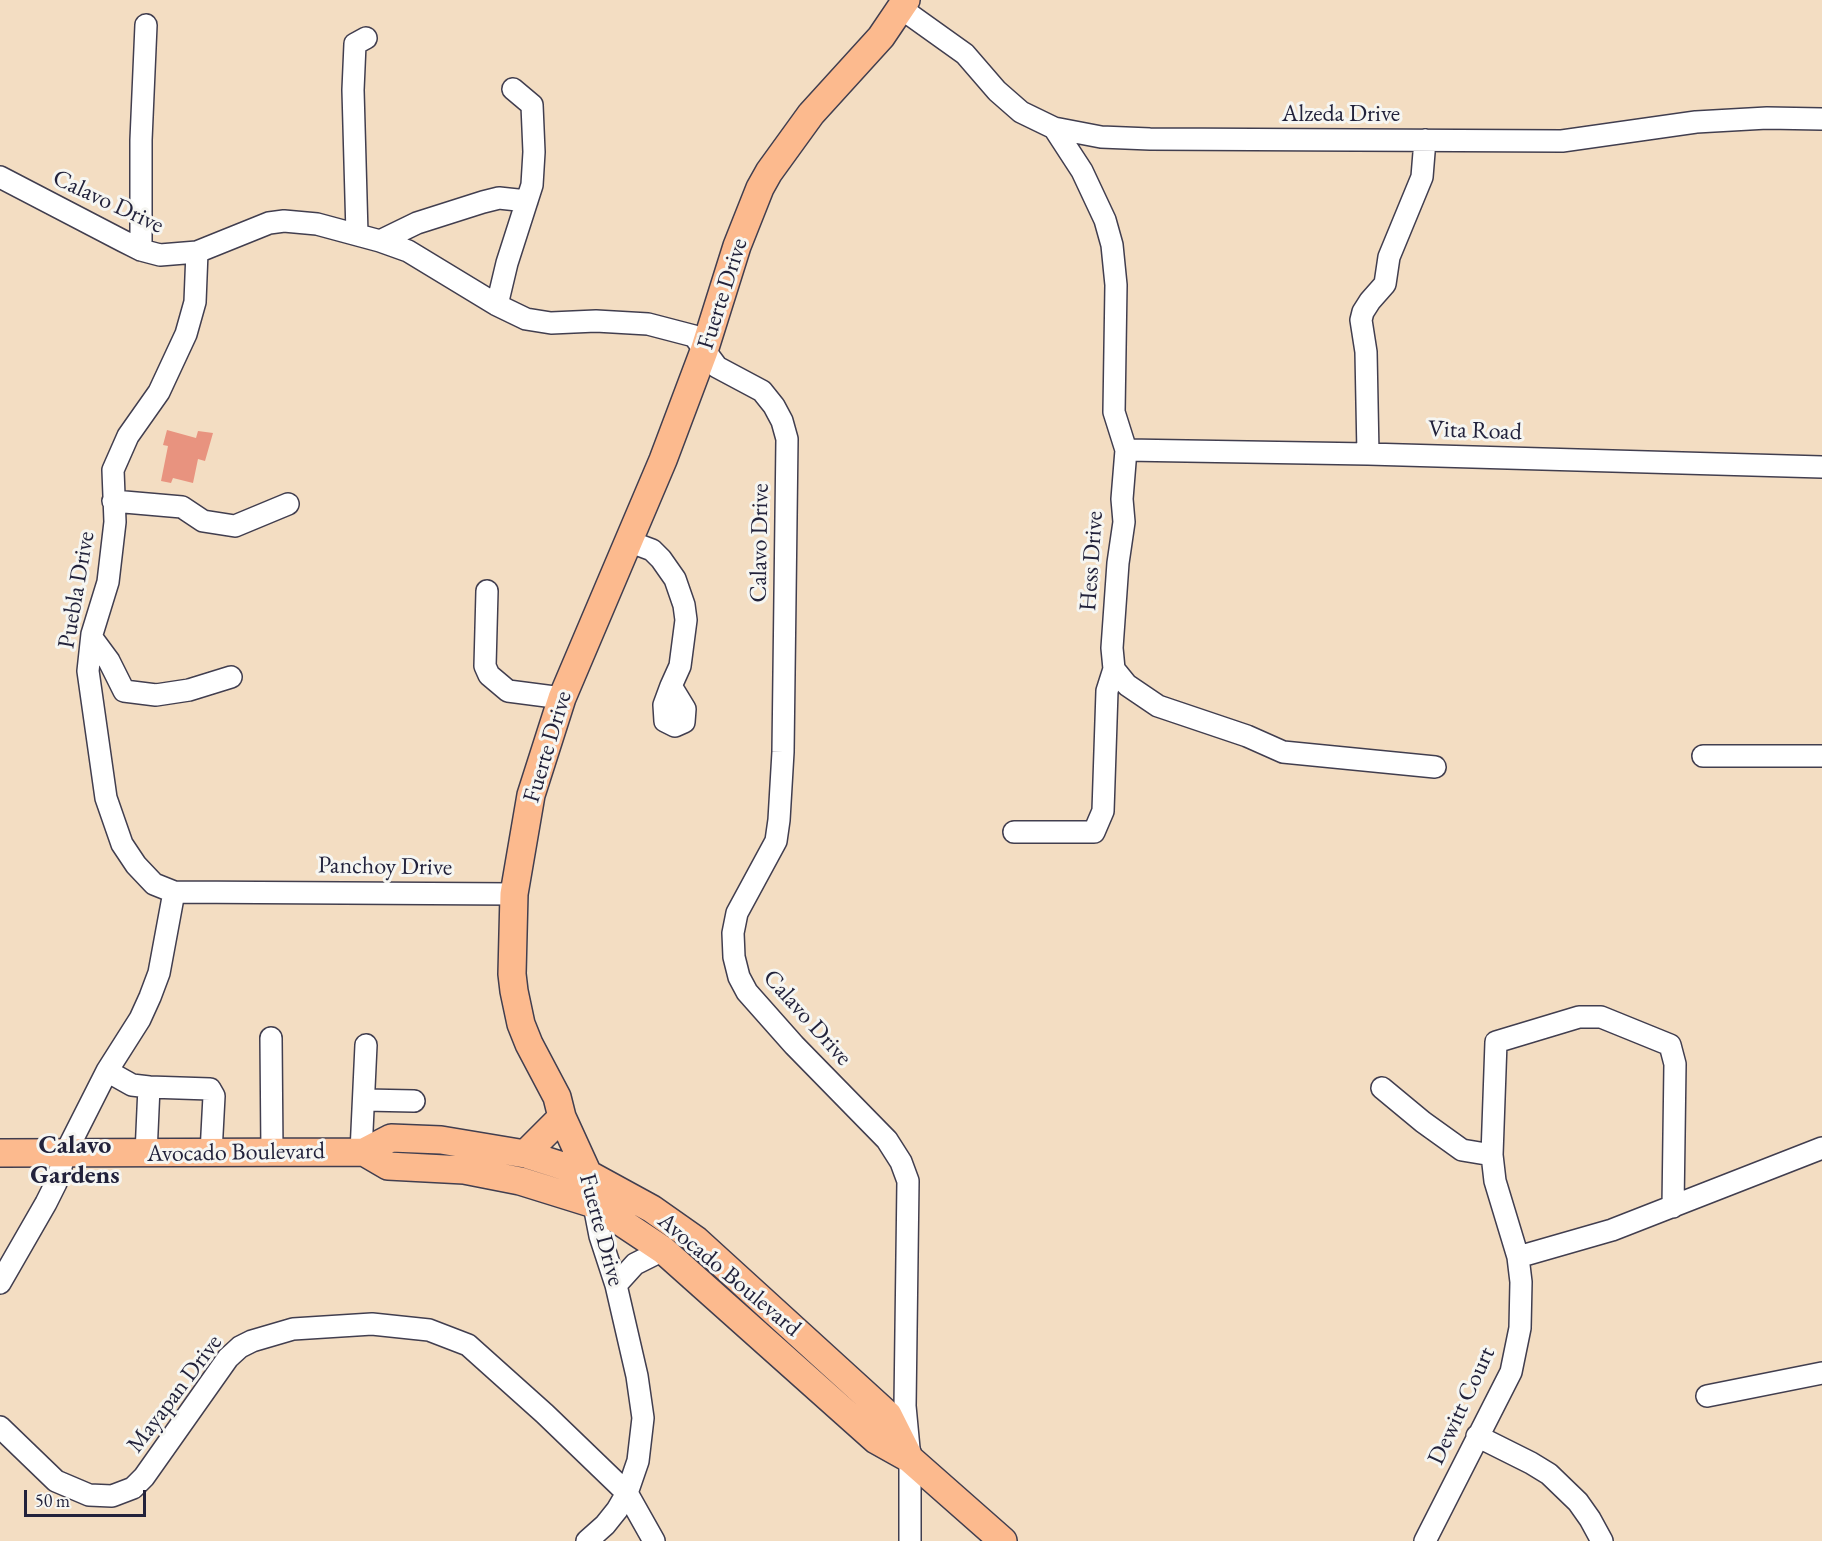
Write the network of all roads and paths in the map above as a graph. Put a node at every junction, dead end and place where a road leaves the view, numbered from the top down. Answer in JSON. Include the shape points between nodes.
{"nodes":[{"id":1,"x":904,"y":4,"type":"edge"},
{"id":2,"x":146,"y":25,"type":"dead end"},
{"id":3,"x":366,"y":38,"type":"dead end"},
{"id":4,"x":513,"y":89,"type":"dead end"},
{"id":5,"x":1822,"y":118,"type":"edge"},
{"id":6,"x":1054,"y":128,"type":"junction"},
{"id":7,"x":1425,"y":140,"type":"junction"},
{"id":8,"x":0,"y":177,"type":"edge"},
{"id":9,"x":527,"y":201,"type":"junction"},
{"id":10,"x":357,"y":234,"type":"junction"},
{"id":11,"x":380,"y":241,"type":"junction"},
{"id":12,"x":141,"y":250,"type":"junction"},
{"id":13,"x":197,"y":252,"type":"junction"},
{"id":14,"x":497,"y":305,"type":"junction"},
{"id":15,"x":704,"y":351,"type":"junction"},
{"id":16,"x":1126,"y":450,"type":"junction"},
{"id":17,"x":1368,"y":454,"type":"junction"},
{"id":18,"x":1822,"y":467,"type":"edge"},
{"id":19,"x":113,"y":501,"type":"junction"},
{"id":20,"x":288,"y":504,"type":"dead end"},
{"id":21,"x":628,"y":541,"type":"junction"},
{"id":22,"x":487,"y":591,"type":"dead end"},
{"id":23,"x":92,"y":638,"type":"junction"},
{"id":24,"x":1114,"y":669,"type":"junction"},
{"id":25,"x":231,"y":677,"type":"dead end"},
{"id":26,"x":671,"y":686,"type":"dead end"},
{"id":27,"x":562,"y":698,"type":"junction"},
{"id":28,"x":1703,"y":756,"type":"dead end"},
{"id":29,"x":1822,"y":756,"type":"edge"},
{"id":30,"x":1435,"y":767,"type":"dead end"},
{"id":31,"x":1014,"y":832,"type":"dead end"},
{"id":32,"x":255,"y":891,"type":"joint"},
{"id":33,"x":174,"y":892,"type":"junction"},
{"id":34,"x":514,"y":894,"type":"junction"},
{"id":35,"x":271,"y":1038,"type":"dead end"},
{"id":36,"x":366,"y":1045,"type":"dead end"},
{"id":37,"x":107,"y":1071,"type":"junction"},
{"id":38,"x":149,"y":1087,"type":"junction"},
{"id":39,"x":1382,"y":1088,"type":"dead end"},
{"id":40,"x":364,"y":1100,"type":"junction"},
{"id":41,"x":414,"y":1101,"type":"dead end"},
{"id":42,"x":562,"y":1117,"type":"junction"},
{"id":43,"x":1822,"y":1148,"type":"edge"},
{"id":44,"x":272,"y":1152,"type":"junction"},
{"id":45,"x":363,"y":1152,"type":"junction"},
{"id":46,"x":0,"y":1153,"type":"edge"},
{"id":47,"x":211,"y":1153,"type":"junction"},
{"id":48,"x":65,"y":1154,"type":"junction"},
{"id":49,"x":146,"y":1154,"type":"junction"},
{"id":50,"x":525,"y":1154,"type":"junction"},
{"id":51,"x":1492,"y":1155,"type":"junction"},
{"id":52,"x":588,"y":1174,"type":"junction"},
{"id":53,"x":594,"y":1204,"type":"junction"},
{"id":54,"x":1673,"y":1207,"type":"junction"},
{"id":55,"x":663,"y":1250,"type":"junction"},
{"id":56,"x":1518,"y":1257,"type":"junction"},
{"id":57,"x":0,"y":1283,"type":"edge"},
{"id":58,"x":616,"y":1285,"type":"junction"},
{"id":59,"x":1822,"y":1373,"type":"edge"},
{"id":60,"x":1707,"y":1396,"type":"dead end"},
{"id":61,"x":0,"y":1427,"type":"edge"},
{"id":62,"x":1477,"y":1436,"type":"junction"},
{"id":63,"x":910,"y":1459,"type":"junction"},
{"id":64,"x":627,"y":1493,"type":"junction"},
{"id":65,"x":587,"y":1541,"type":"edge"},
{"id":66,"x":654,"y":1541,"type":"edge"},
{"id":67,"x":910,"y":1541,"type":"edge"},
{"id":68,"x":1003,"y":1541,"type":"edge"},
{"id":69,"x":1425,"y":1541,"type":"edge"},
{"id":70,"x":1602,"y":1541,"type":"edge"}],
"edges":[{"from":1,"to":6,"type":"street","name":"Alzeda Drive","via":[[964,54],[1020,112]]},
{"from":1,"to":15,"type":"main road","name":"Fuerte Drive","via":[[769,172],[737,246]]},
{"from":2,"to":12,"type":"street"},
{"from":3,"to":10,"type":"street","via":[[355,44]]},
{"from":4,"to":9,"type":"street","via":[[532,105],[534,152]]},
{"from":5,"to":7,"type":"street","name":"Alzeda Drive","via":[[1696,122],[1562,141]]},
{"from":6,"to":7,"type":"street","name":"Alzeda Drive","via":[[1140,139]]},
{"from":6,"to":16,"type":"street","name":"Hess Drive","via":[[1082,171],[1112,244],[1116,285],[1114,412]]},
{"from":7,"to":17,"type":"street","via":[[1422,177],[1389,257],[1385,284],[1370,301],[1361,320],[1366,352]]},
{"from":8,"to":12,"type":"street","name":"Calavo Drive"},
{"from":9,"to":11,"type":"street","via":[[499,198],[483,202],[417,223]]},
{"from":9,"to":14,"type":"street"},
{"from":10,"to":11,"type":"street","name":"Calavo Drive"},
{"from":10,"to":13,"type":"street","name":"Calavo Drive","via":[[284,221],[269,223]]},
{"from":11,"to":14,"type":"street","name":"Calavo Drive","via":[[408,251]]},
{"from":12,"to":13,"type":"street","name":"Calavo Drive","via":[[160,255]]},
{"from":13,"to":19,"type":"street","name":"Puebla Drive","via":[[195,302],[186,334],[159,392],[128,436],[113,470]]},
{"from":14,"to":15,"type":"street","name":"Calavo Drive","via":[[526,319],[551,323],[648,324],[694,336]]},
{"from":15,"to":21,"type":"main road","name":"Fuerte Drive"},
{"from":15,"to":63,"type":"street","name":"Calavo Drive","via":[[717,367],[762,391],[782,421],[787,440],[779,820],[776,841],[737,913],[734,957],[747,992],[887,1140],[908,1181],[905,1406]]},
{"from":16,"to":17,"type":"street","name":"Vita Road"},
{"from":16,"to":24,"type":"street","name":"Hess Drive","via":[[1124,522],[1112,648]]},
{"from":17,"to":18,"type":"street","name":"Vita Road"},
{"from":19,"to":20,"type":"street","via":[[182,507],[203,520],[235,526]]},
{"from":19,"to":23,"type":"street","name":"Puebla Drive","via":[[115,522],[108,582]]},
{"from":21,"to":26,"type":"street","via":[[652,550],[669,568],[680,590],[686,620],[680,666]]},
{"from":21,"to":27,"type":"main road","name":"Fuerte Drive"},
{"from":22,"to":27,"type":"street","via":[[485,666],[489,675],[507,691]]},
{"from":23,"to":25,"type":"street","via":[[124,692],[189,690]]},
{"from":23,"to":33,"type":"street","name":"Puebla Drive","via":[[88,671],[106,798],[122,844],[136,865],[154,884]]},
{"from":24,"to":30,"type":"street","via":[[1127,685],[1158,706],[1283,752]]},
{"from":24,"to":31,"type":"street","name":"Hess Drive","via":[[1107,691],[1102,811],[1094,832]]},
{"from":27,"to":34,"type":"main road","name":"Fuerte Drive","via":[[531,795]]},
{"from":28,"to":29,"type":"street"},
{"from":32,"to":33,"type":"street","name":"Puebla Drive"},
{"from":32,"to":34,"type":"street","name":"Panchoy Drive"},
{"from":33,"to":37,"type":"street","via":[[159,973],[140,1019]]},
{"from":34,"to":42,"type":"main road","name":"Fuerte Drive","via":[[512,974],[517,1007]]},
{"from":35,"to":44,"type":"street"},
{"from":36,"to":40,"type":"street"},
{"from":37,"to":38,"type":"street","via":[[132,1085]]},
{"from":37,"to":48,"type":"street"},
{"from":38,"to":47,"type":"street","via":[[210,1089],[214,1096]]},
{"from":38,"to":49,"type":"street"},
{"from":39,"to":51,"type":"street","via":[[1462,1149]]},
{"from":40,"to":41,"type":"street"},
{"from":40,"to":45,"type":"street"},
{"from":42,"to":50,"type":"main road"},
{"from":42,"to":52,"type":"main road","name":"Fuerte Drive"},
{"from":43,"to":54,"type":"street"},
{"from":44,"to":45,"type":"main road","name":"Avocado Boulevard"},
{"from":44,"to":47,"type":"main road","name":"Avocado Boulevard"},
{"from":45,"to":50,"type":"main road","name":"Avocado Boulevard","via":[[391,1138],[441,1140]]},
{"from":45,"to":53,"type":"main road","name":"Avocado Boulevard","via":[[388,1166],[464,1170],[520,1181]]},
{"from":46,"to":48,"type":"main road","name":"Avocado Boulevard"},
{"from":47,"to":49,"type":"main road","name":"Avocado Boulevard"},
{"from":48,"to":49,"type":"main road","name":"Avocado Boulevard"},
{"from":48,"to":57,"type":"street","via":[[46,1203]]},
{"from":50,"to":52,"type":"main road","name":"Avocado Boulevard"},
{"from":51,"to":54,"type":"street","name":"Dewitt Court","via":[[1496,1042],[1580,1017],[1601,1017],[1670,1045],[1675,1064]]},
{"from":51,"to":56,"type":"street","name":"Dewitt Court","via":[[1495,1181]]},
{"from":52,"to":53,"type":"street","name":"Fuerte Drive"},
{"from":52,"to":63,"type":"main road","name":"Avocado Boulevard","via":[[652,1209],[696,1240],[888,1415]]},
{"from":53,"to":55,"type":"main road","name":"Avocado Boulevard"},
{"from":53,"to":58,"type":"street","name":"Fuerte Drive"},
{"from":54,"to":56,"type":"street","via":[[1612,1230]]},
{"from":55,"to":58,"type":"street","via":[[635,1264]]},
{"from":55,"to":63,"type":"main road","name":"Avocado Boulevard","via":[[876,1440]]},
{"from":56,"to":62,"type":"street","name":"Dewitt Court","via":[[1522,1305],[1517,1350],[1511,1372]]},
{"from":58,"to":64,"type":"street","name":"Fuerte Drive","via":[[642,1397],[638,1461]]},
{"from":59,"to":60,"type":"street"},
{"from":61,"to":64,"type":"street","name":"Mayapan Drive","via":[[56,1481],[89,1496],[112,1496],[133,1488],[144,1477],[228,1358],[240,1347],[293,1329],[372,1324],[429,1330],[468,1345]]},
{"from":62,"to":69,"type":"street","name":"Dewitt Court"},
{"from":62,"to":70,"type":"street","via":[[1556,1480],[1578,1502]]},
{"from":63,"to":67,"type":"street","name":"Calavo Drive"},
{"from":63,"to":68,"type":"main road","name":"Avocado Boulevard"},
{"from":64,"to":65,"type":"street","name":"Fuerte Drive","via":[[605,1525]]},
{"from":64,"to":66,"type":"street","name":"Mayapan Drive"}]}
